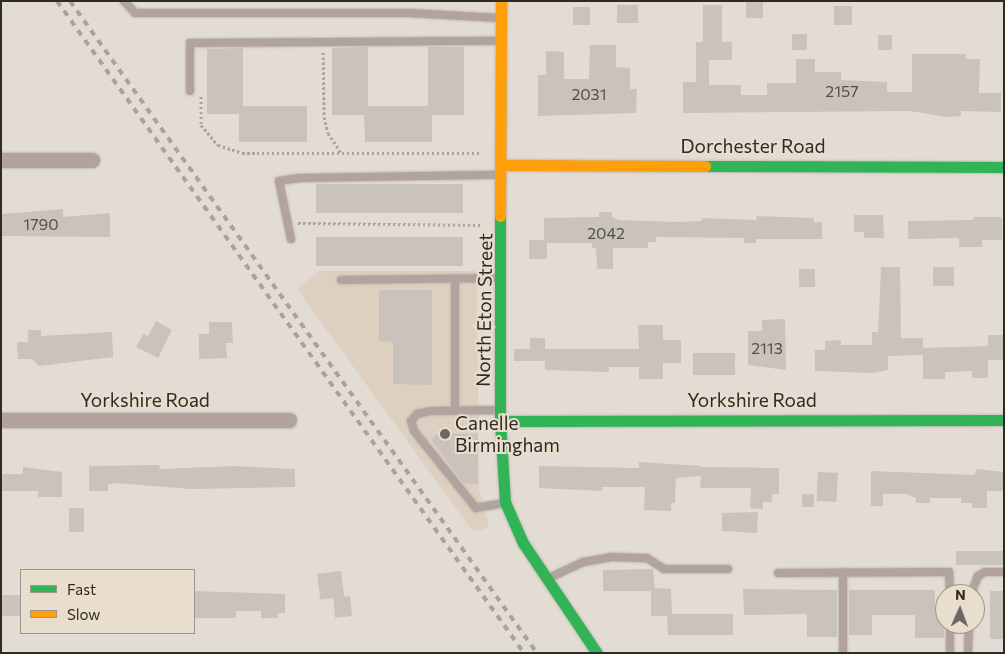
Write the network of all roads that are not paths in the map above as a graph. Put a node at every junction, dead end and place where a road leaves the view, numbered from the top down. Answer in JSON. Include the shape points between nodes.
{"nodes":[{"id":1,"x":124,"y":1,"type":"edge"},
{"id":2,"x":501,"y":1,"type":"edge"},
{"id":3,"x":501,"y":18,"type":"junction"},
{"id":4,"x":501,"y":41,"type":"junction"},
{"id":5,"x":190,"y":91,"type":"dead end"},
{"id":6,"x":1,"y":160,"type":"edge"},
{"id":7,"x":92,"y":160,"type":"dead end"},
{"id":8,"x":1004,"y":167,"type":"edge"},
{"id":9,"x":502,"y":170,"type":"junction"},
{"id":10,"x":291,"y":239,"type":"dead end"},
{"id":11,"x":503,"y":278,"type":"junction"},
{"id":12,"x":341,"y":280,"type":"dead end"},
{"id":13,"x":455,"y":280,"type":"junction"},
{"id":14,"x":455,"y":410,"type":"junction"},
{"id":15,"x":500,"y":416,"type":"junction"},
{"id":16,"x":1,"y":420,"type":"edge"},
{"id":17,"x":289,"y":420,"type":"dead end"},
{"id":18,"x":1004,"y":420,"type":"edge"},
{"id":19,"x":505,"y":502,"type":"junction"},
{"id":20,"x":728,"y":569,"type":"dead end"},
{"id":21,"x":778,"y":572,"type":"dead end"},
{"id":22,"x":843,"y":572,"type":"junction"},
{"id":23,"x":1004,"y":572,"type":"edge"},
{"id":24,"x":547,"y":579,"type":"junction"},
{"id":25,"x":950,"y":584,"type":"edge"},
{"id":26,"x":975,"y":584,"type":"edge"},
{"id":27,"x":950,"y":634,"type":"edge"},
{"id":28,"x":969,"y":634,"type":"edge"},
{"id":29,"x":597,"y":653,"type":"edge"},
{"id":30,"x":844,"y":653,"type":"edge"},
{"id":31,"x":950,"y":653,"type":"edge"},
{"id":32,"x":968,"y":653,"type":"edge"}],
"edges":[{"from":1,"to":3,"type":"lane","via":[[135,13],[409,13]]},
{"from":2,"to":3,"type":"street","name":"North Eton Street"},
{"from":3,"to":4,"type":"street","name":"North Eton Street"},
{"from":4,"to":5,"type":"lane","via":[[190,43]]},
{"from":4,"to":9,"type":"street","name":"North Eton Street"},
{"from":6,"to":7,"type":"street"},
{"from":8,"to":9,"type":"street","name":"Dorchester Road"},
{"from":9,"to":10,"type":"lane","via":[[279,181]]},
{"from":9,"to":11,"type":"street","name":"North Eton Street"},
{"from":11,"to":13,"type":"lane"},
{"from":11,"to":15,"type":"street","name":"North Eton Street"},
{"from":12,"to":13,"type":"lane"},
{"from":13,"to":14,"type":"lane"},
{"from":14,"to":15,"type":"lane"},
{"from":14,"to":19,"type":"lane","via":[[417,414],[411,421],[414,431],[476,508]]},
{"from":15,"to":18,"type":"street","name":"Yorkshire Road"},
{"from":15,"to":19,"type":"street","name":"North Eton Street"},
{"from":16,"to":17,"type":"street","name":"Yorkshire Road"},
{"from":19,"to":24,"type":"street","name":"North Eton Street","via":[[523,543]]},
{"from":20,"to":24,"type":"lane","via":[[664,569],[647,558],[611,557],[584,562]]},
{"from":21,"to":22,"type":"lane"},
{"from":22,"to":25,"type":"lane","via":[[949,572]]},
{"from":22,"to":30,"type":"lane"},
{"from":23,"to":26,"type":"lane","via":[[985,572],[978,576]]},
{"from":24,"to":29,"type":"street","name":"North Eton Street"},
{"from":27,"to":31,"type":"lane"},
{"from":28,"to":32,"type":"lane"}]}
